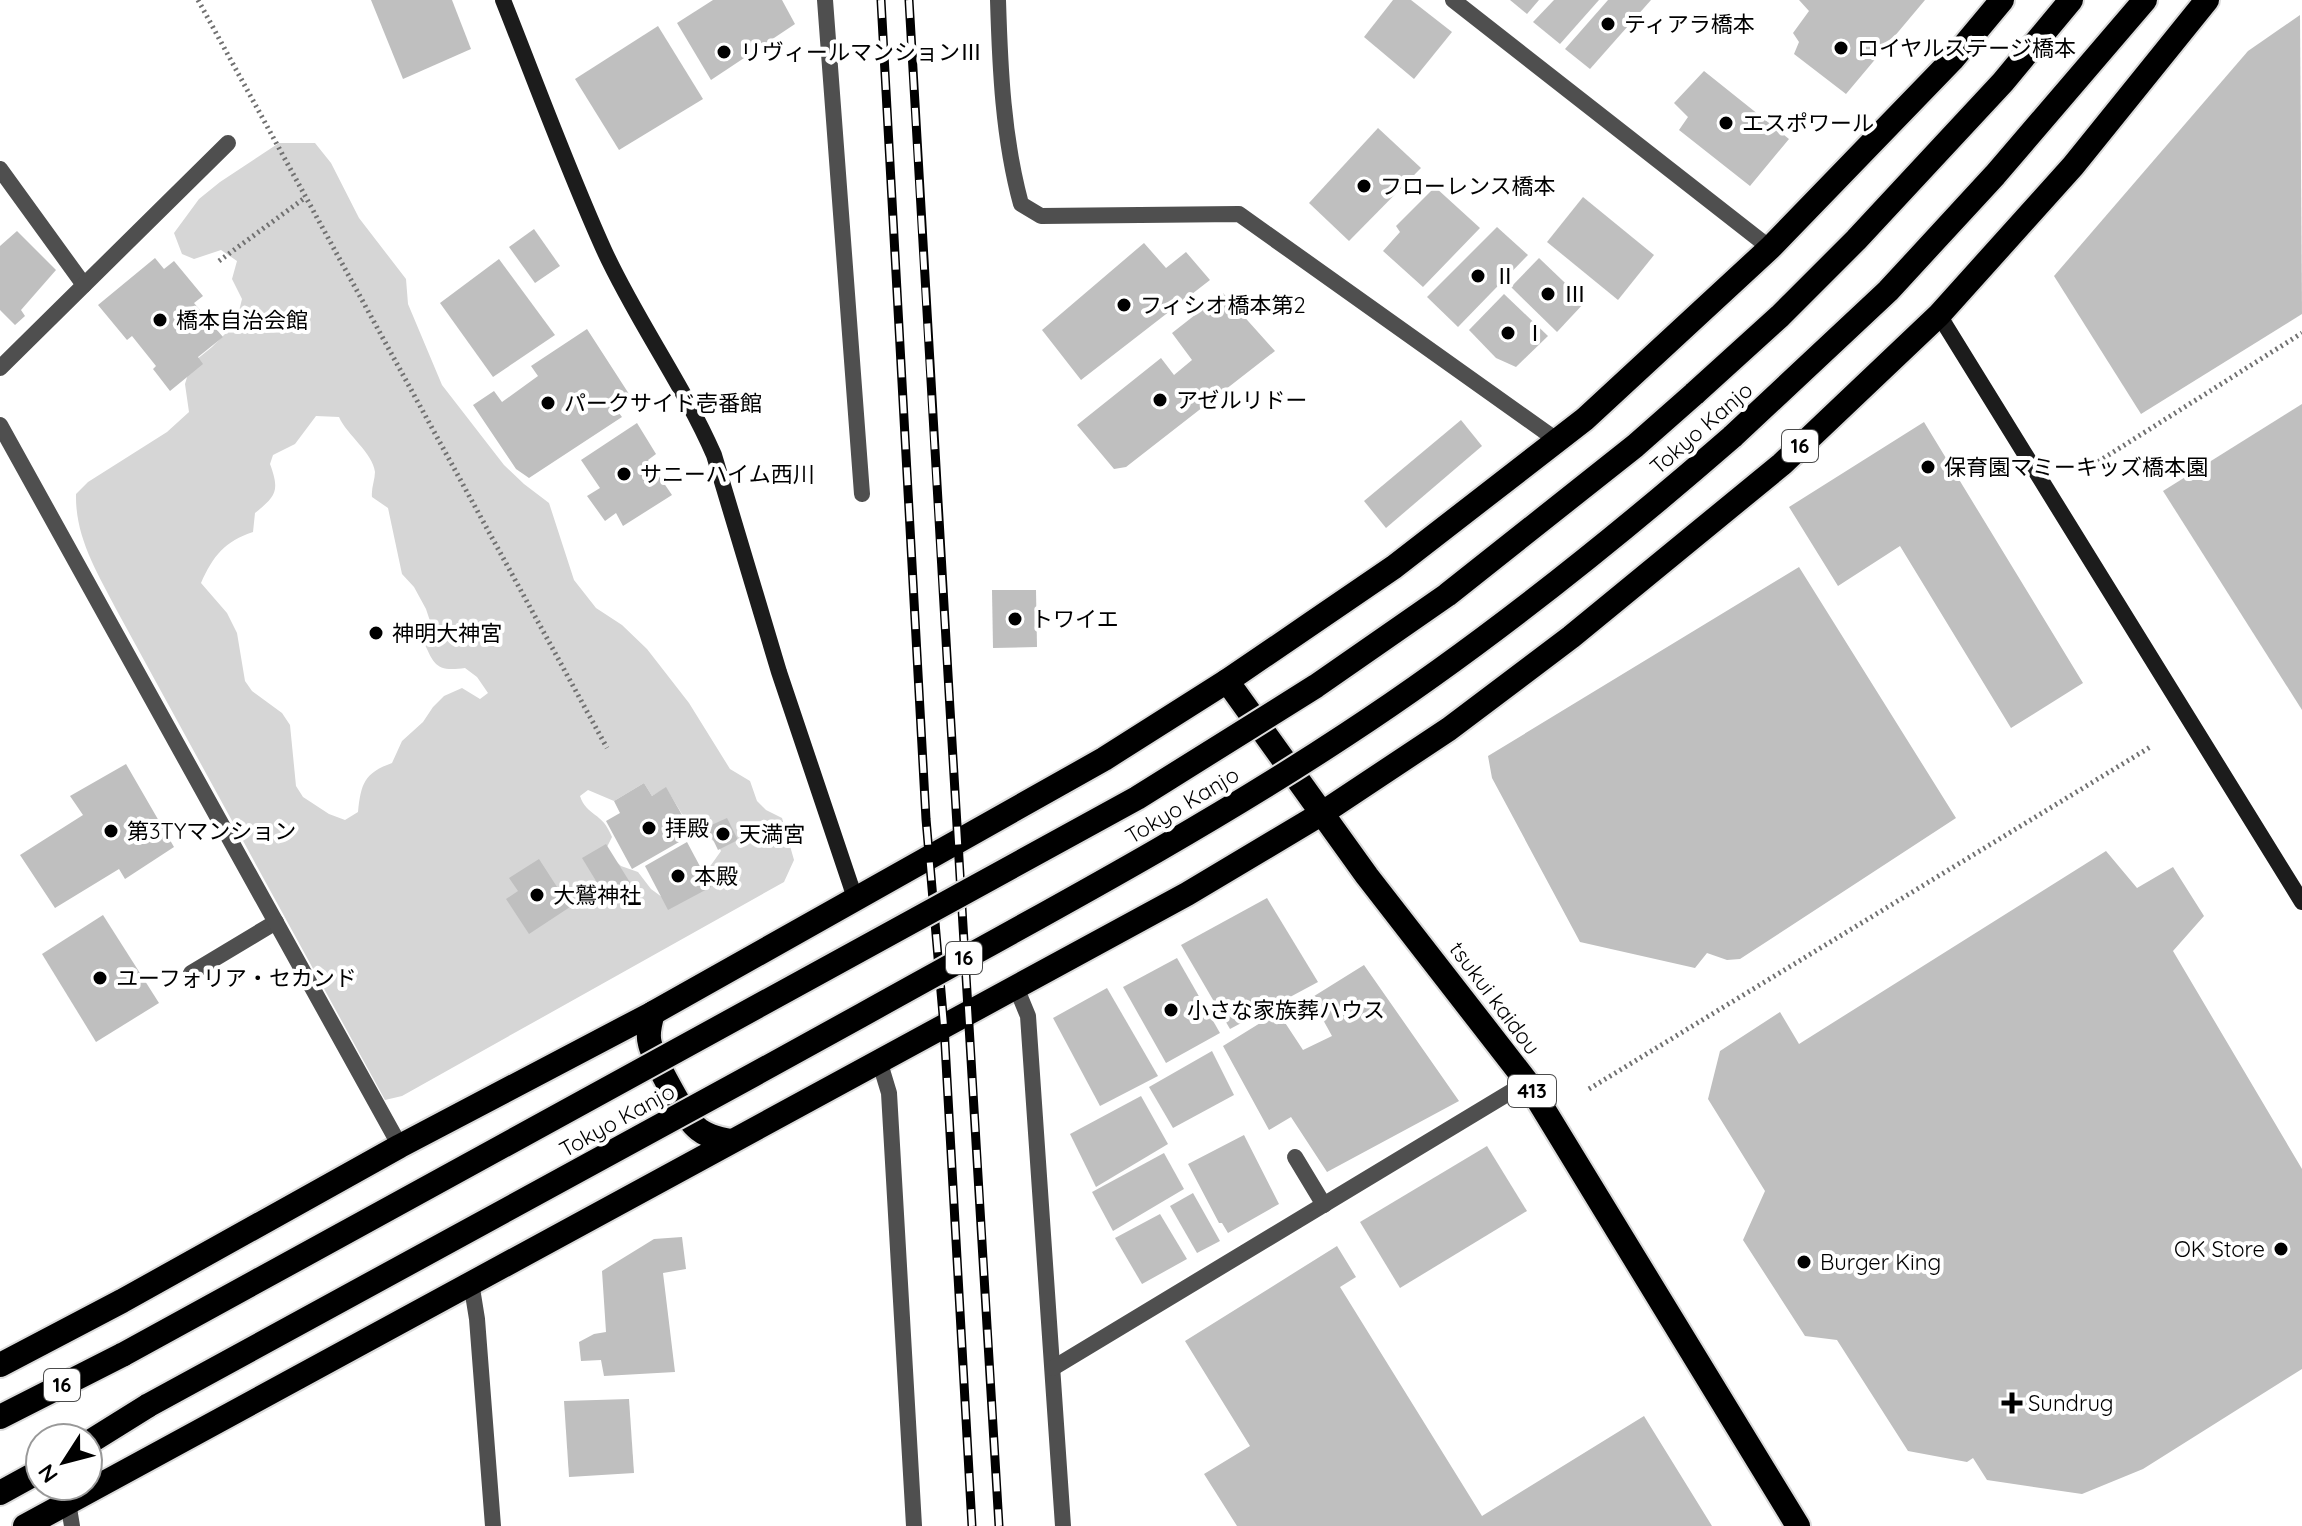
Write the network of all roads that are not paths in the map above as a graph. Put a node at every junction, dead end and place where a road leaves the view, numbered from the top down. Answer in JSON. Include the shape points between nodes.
{"nodes":[{"id":1,"x":503,"y":0,"type":"edge"},
{"id":2,"x":825,"y":0,"type":"edge"},
{"id":3,"x":998,"y":0,"type":"edge"},
{"id":4,"x":1453,"y":0,"type":"edge"},
{"id":5,"x":2002,"y":0,"type":"edge"},
{"id":6,"x":2071,"y":0,"type":"edge"},
{"id":7,"x":2145,"y":0,"type":"edge"},
{"id":8,"x":2207,"y":0,"type":"edge"},
{"id":9,"x":228,"y":143,"type":"dead end"},
{"id":10,"x":0,"y":169,"type":"edge"},
{"id":11,"x":1770,"y":248,"type":"junction"},
{"id":12,"x":84,"y":285,"type":"junction"},
{"id":13,"x":1939,"y":315,"type":"junction"},
{"id":14,"x":0,"y":368,"type":"edge"},
{"id":15,"x":0,"y":425,"type":"edge"},
{"id":16,"x":1558,"y":441,"type":"junction"},
{"id":17,"x":862,"y":494,"type":"dead end"},
{"id":18,"x":1227,"y":681,"type":"junction"},
{"id":19,"x":1321,"y":814,"type":"junction"},
{"id":20,"x":855,"y":898,"type":"junction"},
{"id":21,"x":2302,"y":902,"type":"edge"},
{"id":22,"x":276,"y":922,"type":"junction"},
{"id":23,"x":191,"y":973,"type":"dead end"},
{"id":24,"x":1016,"y":987,"type":"junction"},
{"id":25,"x":653,"y":1013,"type":"junction"},
{"id":26,"x":879,"y":1060,"type":"junction"},
{"id":27,"x":1527,"y":1082,"type":"junction"},
{"id":28,"x":731,"y":1141,"type":"junction"},
{"id":29,"x":400,"y":1146,"type":"junction"},
{"id":30,"x":1295,"y":1157,"type":"dead end"},
{"id":31,"x":1324,"y":1205,"type":"junction"},
{"id":32,"x":471,"y":1282,"type":"junction"},
{"id":33,"x":2,"y":1360,"type":"edge"},
{"id":34,"x":1053,"y":1368,"type":"junction"},
{"id":35,"x":0,"y":1417,"type":"edge"},
{"id":36,"x":104,"y":1433,"type":"edge"},
{"id":37,"x":24,"y":1480,"type":"edge"},
{"id":38,"x":0,"y":1493,"type":"edge"},
{"id":39,"x":70,"y":1514,"type":"edge"},
{"id":40,"x":25,"y":1526,"type":"edge"},
{"id":41,"x":493,"y":1526,"type":"edge"},
{"id":42,"x":914,"y":1526,"type":"edge"},
{"id":43,"x":1063,"y":1526,"type":"edge"},
{"id":44,"x":1798,"y":1526,"type":"edge"}],
"edges":[{"from":1,"to":20,"type":"street","via":[[605,250],[714,455]]},
{"from":2,"to":17,"type":"street"},
{"from":3,"to":16,"type":"street","via":[[1000,74],[1021,204],[1041,216],[1239,214]]},
{"from":4,"to":11,"type":"street"},
{"from":5,"to":11,"type":"highway","number":"16","via":[[1952,60]]},
{"from":6,"to":35,"type":"highway","name":"Tokyo Kanjo","number":"16","bridge":true,"via":[[2003,82],[1780,316],[1603,472],[1447,595],[1316,686],[1137,798]]},
{"from":7,"to":36,"type":"highway","name":"Tokyo Kanjo","number":"16","bridge":true,"via":[[1888,291],[1673,488],[1478,643],[1345,736],[1164,847]]},
{"from":8,"to":13,"type":"highway","number":"16","via":[[2073,166]]},
{"from":9,"to":12,"type":"street"},
{"from":10,"to":12,"type":"street"},
{"from":11,"to":16,"type":"highway","number":"16"},
{"from":12,"to":14,"type":"street"},
{"from":13,"to":19,"type":"highway","number":"16","via":[[1782,464],[1571,637],[1449,729]]},
{"from":13,"to":21,"type":"street"},
{"from":15,"to":22,"type":"street"},
{"from":16,"to":18,"type":"highway","number":"16","via":[[1394,567]]},
{"from":18,"to":19,"type":"highway","name":"tsukui kaidou","number":"413"},
{"from":18,"to":20,"type":"highway","number":"16","via":[[1104,759]]},
{"from":19,"to":24,"type":"highway","number":"16"},
{"from":19,"to":27,"type":"highway","name":"tsukui kaidou","number":"413"},
{"from":20,"to":25,"type":"highway","number":"16"},
{"from":22,"to":23,"type":"street"},
{"from":22,"to":29,"type":"street"},
{"from":24,"to":26,"type":"highway","number":"16"},
{"from":24,"to":34,"type":"street","via":[[1028,1016]]},
{"from":25,"to":28,"type":"highway","via":[[649,1043],[696,1128]]},
{"from":25,"to":29,"type":"highway","number":"16"},
{"from":26,"to":28,"type":"highway","number":"16"},
{"from":26,"to":42,"type":"street","via":[[889,1093]]},
{"from":27,"to":31,"type":"street"},
{"from":27,"to":44,"type":"highway","name":"tsukui kaidou","number":"413"},
{"from":28,"to":32,"type":"highway","number":"16"},
{"from":29,"to":33,"type":"highway","number":"16","via":[[122,1301]]},
{"from":30,"to":31,"type":"street"},
{"from":31,"to":34,"type":"street"},
{"from":32,"to":39,"type":"highway","number":"16"},
{"from":32,"to":41,"type":"street"},
{"from":34,"to":43,"type":"street"},
{"from":37,"to":38,"type":"highway"},
{"from":39,"to":40,"type":"highway","number":"16"}]}
